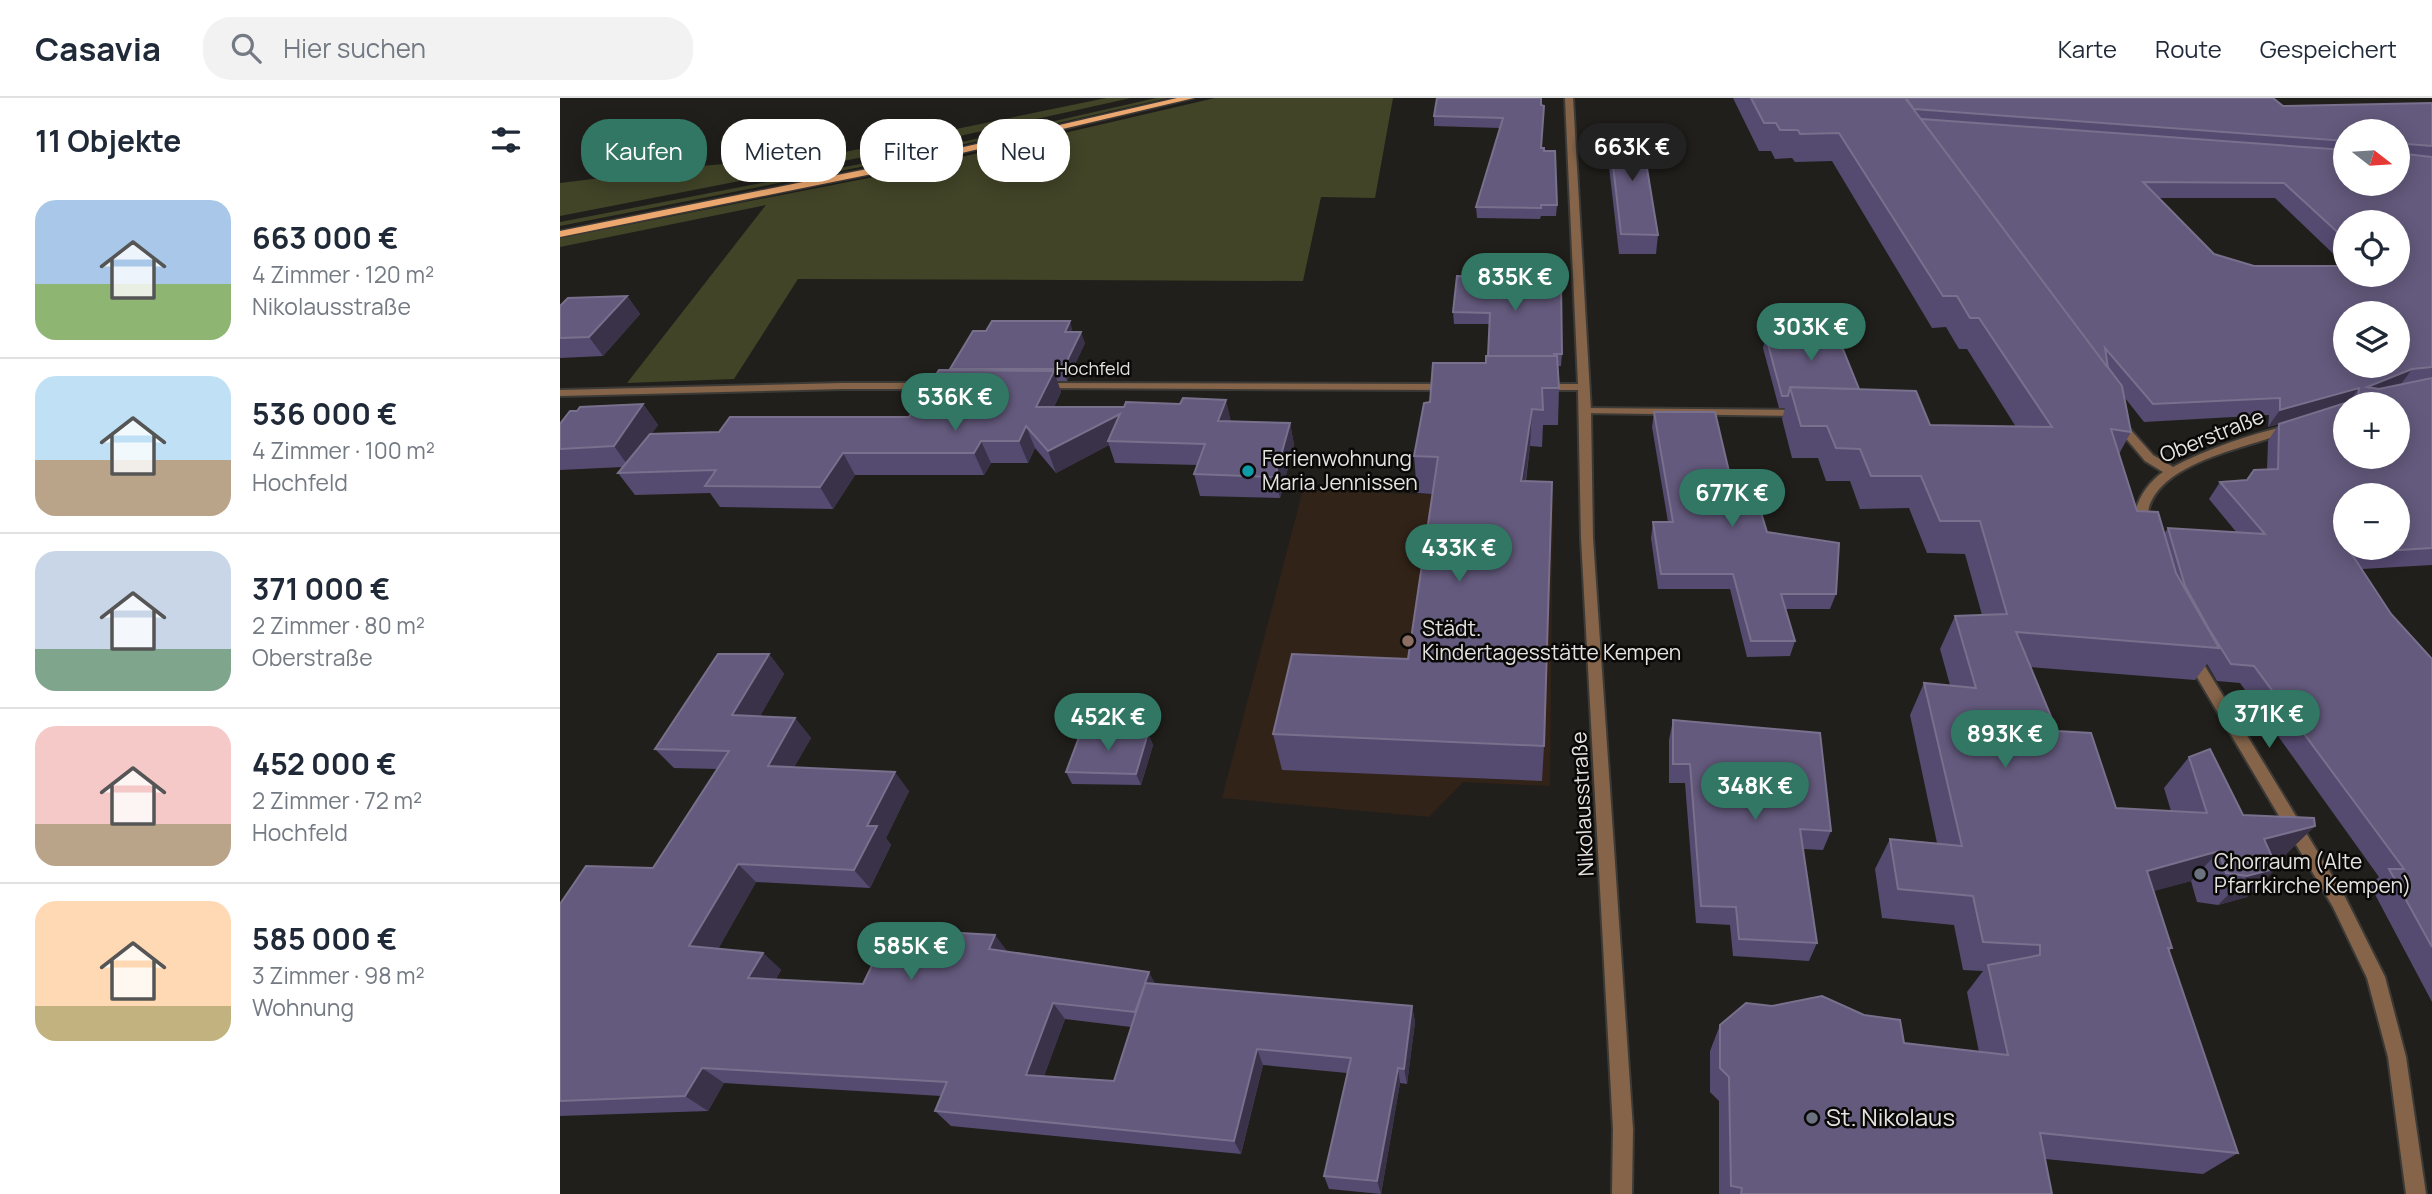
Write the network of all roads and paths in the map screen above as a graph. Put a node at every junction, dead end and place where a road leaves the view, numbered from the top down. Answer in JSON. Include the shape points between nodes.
{"nodes":[{"id":1,"x":1189,"y":98,"type":"edge"},
{"id":2,"x":1569,"y":98,"type":"edge"},
{"id":3,"x":560,"y":234,"type":"edge"},
{"id":4,"x":954,"y":386,"type":"edge"},
{"id":5,"x":1024,"y":386,"type":"edge"},
{"id":6,"x":1458,"y":387,"type":"edge"},
{"id":7,"x":1528,"y":387,"type":"edge"},
{"id":8,"x":1584,"y":387,"type":"junction"},
{"id":9,"x":560,"y":393,"type":"edge"},
{"id":10,"x":2106,"y":408,"type":"edge"},
{"id":11,"x":1585,"y":411,"type":"junction"},
{"id":12,"x":1814,"y":414,"type":"edge"},
{"id":13,"x":2309,"y":421,"type":"edge"},
{"id":14,"x":2173,"y":472,"type":"junction"},
{"id":15,"x":2146,"y":544,"type":"edge"},
{"id":16,"x":2182,"y":638,"type":"edge"},
{"id":17,"x":1622,"y":1194,"type":"edge"},
{"id":18,"x":2416,"y":1194,"type":"edge"}],
"edges":[{"from":1,"to":3,"type":"main road","via":[[850,175]]},
{"from":2,"to":8,"type":"street","name":"Nikolausstraße"},
{"from":4,"to":9,"type":"street"},
{"from":5,"to":6,"type":"street","name":"Hochfeld"},
{"from":7,"to":8,"type":"street"},
{"from":8,"to":11,"type":"street","name":"Nikolausstraße"},
{"from":10,"to":14,"type":"street","via":[[2150,458]]},
{"from":11,"to":12,"type":"street"},
{"from":11,"to":17,"type":"street","name":"Nikolausstraße","via":[[1587,538],[1623,1129]]},
{"from":13,"to":14,"type":"street","name":"Oberstraße","via":[[2236,444]]},
{"from":14,"to":15,"type":"street","name":"Oberstraße","via":[[2158,481],[2146,500],[2141,523]]},
{"from":16,"to":18,"type":"street","via":[[2339,902],[2376,977],[2396,1057]]}]}
